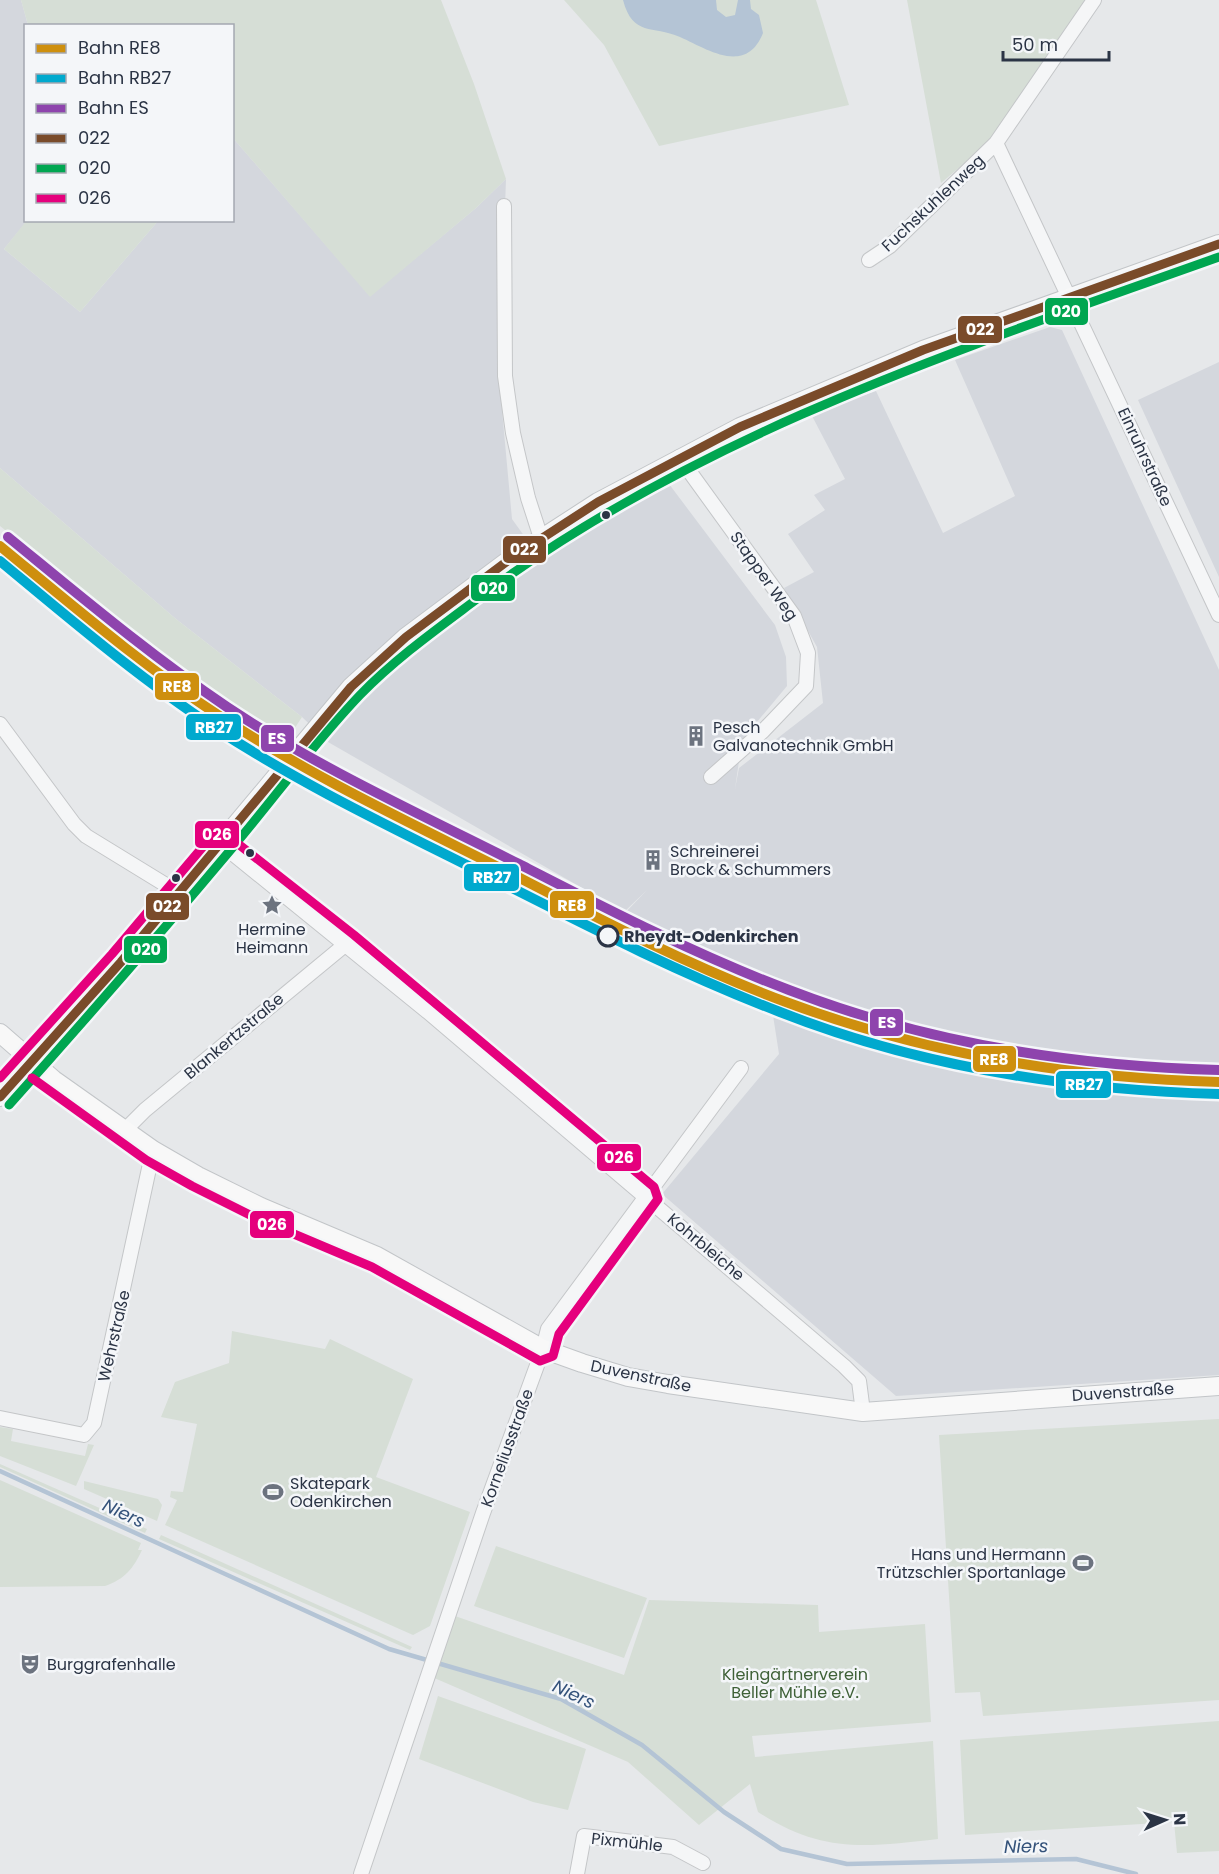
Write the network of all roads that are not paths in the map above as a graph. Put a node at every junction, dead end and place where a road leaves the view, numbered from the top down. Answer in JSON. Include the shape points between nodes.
{"nodes":[{"id":1,"x":1094,"y":0,"type":"edge"},
{"id":2,"x":996,"y":143,"type":"junction"},
{"id":3,"x":504,"y":206,"type":"dead end"},
{"id":4,"x":1219,"y":244,"type":"edge"},
{"id":5,"x":869,"y":260,"type":"dead end"},
{"id":6,"x":1070,"y":298,"type":"junction"},
{"id":7,"x":679,"y":457,"type":"junction"},
{"id":8,"x":541,"y":538,"type":"junction"},
{"id":9,"x":1219,"y":615,"type":"edge"},
{"id":10,"x":0,"y":724,"type":"edge"},
{"id":11,"x":711,"y":777,"type":"dead end"},
{"id":12,"x":221,"y":844,"type":"junction"},
{"id":13,"x":179,"y":893,"type":"junction"},
{"id":14,"x":346,"y":944,"type":"junction"},
{"id":15,"x":0,"y":1034,"type":"edge"},
{"id":16,"x":31,"y":1062,"type":"junction"},
{"id":17,"x":741,"y":1068,"type":"dead end"},
{"id":18,"x":0,"y":1097,"type":"edge"},
{"id":19,"x":125,"y":1130,"type":"junction"},
{"id":20,"x":153,"y":1150,"type":"junction"},
{"id":21,"x":646,"y":1196,"type":"junction"},
{"id":22,"x":543,"y":1349,"type":"junction"},
{"id":23,"x":1219,"y":1386,"type":"edge"},
{"id":24,"x":863,"y":1412,"type":"junction"},
{"id":25,"x":0,"y":1418,"type":"edge"},
{"id":26,"x":703,"y":1863,"type":"dead end"},
{"id":27,"x":361,"y":1874,"type":"edge"},
{"id":28,"x":577,"y":1874,"type":"edge"}],
"edges":[{"from":1,"to":2,"type":"street","name":"Fuchskuhlenweg"},
{"from":2,"to":5,"type":"street","name":"Fuchskuhlenweg","via":[[890,246]]},
{"from":2,"to":6,"type":"street","name":"Fuchskuhlenweg"},
{"from":3,"to":8,"type":"street","via":[[505,376],[513,433]]},
{"from":4,"to":6,"type":"main road"},
{"from":6,"to":7,"type":"main road","via":[[923,350]]},
{"from":6,"to":9,"type":"street","name":"Einruhrstraße"},
{"from":7,"to":8,"type":"main road"},
{"from":7,"to":11,"type":"street","name":"Stapper Weg","via":[[794,616],[808,653],[806,686]]},
{"from":8,"to":12,"type":"main road","via":[[406,637],[351,687]]},
{"from":10,"to":13,"type":"street","via":[[86,836]]},
{"from":12,"to":13,"type":"main road"},
{"from":12,"to":14,"type":"street","name":"Kohrbleiche"},
{"from":13,"to":16,"type":"main road"},
{"from":14,"to":19,"type":"street","name":"Blankertzstraße"},
{"from":14,"to":21,"type":"street","name":"Kohrbleiche"},
{"from":15,"to":16,"type":"main road","name":"Duvenstraße"},
{"from":16,"to":18,"type":"main road"},
{"from":16,"to":19,"type":"main road","name":"Duvenstraße"},
{"from":17,"to":21,"type":"street","name":"Korneliusstraße"},
{"from":19,"to":20,"type":"main road","name":"Duvenstraße"},
{"from":20,"to":22,"type":"main road","name":"Duvenstraße","via":[[261,1207],[377,1256]]},
{"from":20,"to":25,"type":"street","name":"Wehrstraße","via":[[94,1423],[84,1435]]},
{"from":21,"to":22,"type":"street","name":"Korneliusstraße","via":[[548,1329]]},
{"from":21,"to":24,"type":"street","name":"Kohrbleiche","via":[[844,1366],[859,1381]]},
{"from":22,"to":24,"type":"main road","name":"Duvenstraße","via":[[628,1377]]},
{"from":22,"to":27,"type":"street","name":"Korneliusstraße"},
{"from":23,"to":24,"type":"main road","name":"Duvenstraße"},
{"from":26,"to":28,"type":"street","name":"Pixmühle","via":[[673,1848],[584,1836]]}]}
